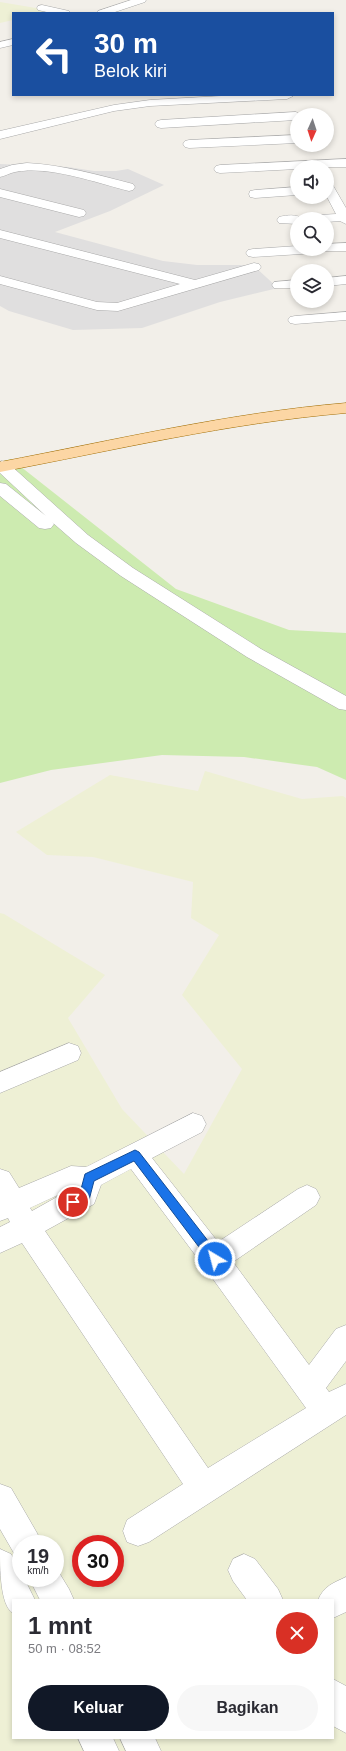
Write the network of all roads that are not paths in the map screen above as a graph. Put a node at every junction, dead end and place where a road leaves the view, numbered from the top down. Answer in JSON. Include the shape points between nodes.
{"nodes":[{"id":1,"x":141,"y":0,"type":"edge"},
{"id":2,"x":42,"y":8,"type":"dead end"},
{"id":3,"x":60,"y":12,"type":"edge"},
{"id":4,"x":105,"y":12,"type":"edge"},
{"id":5,"x":12,"y":42,"type":"edge"},
{"id":6,"x":0,"y":45,"type":"edge"},
{"id":7,"x":232,"y":96,"type":"edge"},
{"id":8,"x":287,"y":96,"type":"edge"},
{"id":9,"x":293,"y":108,"type":"edge"},
{"id":10,"x":290,"y":117,"type":"edge"},
{"id":11,"x":161,"y":124,"type":"dead end"},
{"id":12,"x":0,"y":135,"type":"edge"},
{"id":13,"x":290,"y":140,"type":"edge"},
{"id":14,"x":189,"y":144,"type":"dead end"},
{"id":15,"x":346,"y":163,"type":"edge"},
{"id":16,"x":334,"y":164,"type":"edge"},
{"id":17,"x":290,"y":167,"type":"edge"},
{"id":18,"x":220,"y":169,"type":"dead end"},
{"id":19,"x":0,"y":173,"type":"edge"},
{"id":20,"x":129,"y":187,"type":"dead end"},
{"id":21,"x":0,"y":192,"type":"edge"},
{"id":22,"x":290,"y":192,"type":"edge"},
{"id":23,"x":255,"y":194,"type":"dead end"},
{"id":24,"x":334,"y":199,"type":"edge"},
{"id":25,"x":79,"y":213,"type":"dead end"},
{"id":26,"x":334,"y":219,"type":"edge"},
{"id":27,"x":345,"y":219,"type":"edge"},
{"id":28,"x":0,"y":234,"type":"edge"},
{"id":29,"x":346,"y":247,"type":"edge"},
{"id":30,"x":334,"y":248,"type":"edge"},
{"id":31,"x":290,"y":251,"type":"edge"},
{"id":32,"x":253,"y":253,"type":"dead end"},
{"id":33,"x":254,"y":267,"type":"dead end"},
{"id":34,"x":0,"y":280,"type":"edge"},
{"id":35,"x":346,"y":280,"type":"edge"},
{"id":36,"x":334,"y":281,"type":"edge"},
{"id":37,"x":195,"y":284,"type":"junction"},
{"id":38,"x":290,"y":284,"type":"edge"},
{"id":39,"x":279,"y":285,"type":"dead end"},
{"id":40,"x":346,"y":316,"type":"edge"},
{"id":41,"x":294,"y":320,"type":"dead end"},
{"id":42,"x":346,"y":408,"type":"edge"},
{"id":43,"x":1,"y":466,"type":"edge"},
{"id":44,"x":0,"y":488,"type":"edge"},
{"id":45,"x":346,"y":704,"type":"edge"},
{"id":46,"x":346,"y":719,"type":"edge"},
{"id":47,"x":69,"y":1053,"type":"dead end"},
{"id":48,"x":0,"y":1082,"type":"edge"},
{"id":49,"x":193,"y":1124,"type":"dead end"},
{"id":50,"x":135,"y":1155,"type":"junction"},
{"id":51,"x":0,"y":1180,"type":"edge"},
{"id":52,"x":307,"y":1197,"type":"dead end"},
{"id":53,"x":13,"y":1213,"type":"edge"},
{"id":54,"x":0,"y":1241,"type":"edge"},
{"id":55,"x":215,"y":1259,"type":"junction"},
{"id":56,"x":346,"y":1338,"type":"edge"},
{"id":57,"x":308,"y":1389,"type":"junction"},
{"id":58,"x":336,"y":1405,"type":"edge"},
{"id":59,"x":204,"y":1488,"type":"junction"},
{"id":60,"x":0,"y":1499,"type":"edge"},
{"id":61,"x":138,"y":1531,"type":"dead end"},
{"id":62,"x":21,"y":1535,"type":"edge"},
{"id":63,"x":0,"y":1565,"type":"edge"},
{"id":64,"x":244,"y":1570,"type":"dead end"},
{"id":65,"x":50,"y":1587,"type":"edge"},
{"id":66,"x":346,"y":1593,"type":"edge"},
{"id":67,"x":18,"y":1599,"type":"edge"},
{"id":68,"x":57,"y":1599,"type":"edge"},
{"id":69,"x":266,"y":1599,"type":"edge"},
{"id":70,"x":334,"y":1601,"type":"edge"},
{"id":71,"x":334,"y":1698,"type":"edge"},
{"id":72,"x":346,"y":1716,"type":"edge"},
{"id":73,"x":96,"y":1739,"type":"edge"},
{"id":74,"x":138,"y":1739,"type":"edge"},
{"id":75,"x":102,"y":1751,"type":"edge"},
{"id":76,"x":144,"y":1751,"type":"edge"}],
"edges":[{"from":1,"to":4,"type":"street"},
{"from":2,"to":3,"type":"street"},
{"from":5,"to":6,"type":"street"},
{"from":7,"to":12,"type":"street","via":[[114,108]]},
{"from":8,"to":9,"type":"street"},
{"from":10,"to":11,"type":"street"},
{"from":13,"to":14,"type":"street"},
{"from":15,"to":16,"type":"street"},
{"from":17,"to":18,"type":"street"},
{"from":19,"to":20,"type":"street","via":[[6,169],[28,166],[55,169]]},
{"from":21,"to":25,"type":"street"},
{"from":22,"to":23,"type":"street"},
{"from":24,"to":27,"type":"street"},
{"from":26,"to":27,"type":"street"},
{"from":28,"to":37,"type":"street"},
{"from":29,"to":30,"type":"street"},
{"from":31,"to":32,"type":"street"},
{"from":33,"to":37,"type":"street"},
{"from":34,"to":37,"type":"street","via":[[110,308]]},
{"from":35,"to":36,"type":"street"},
{"from":38,"to":39,"type":"street"},
{"from":40,"to":41,"type":"street"},
{"from":42,"to":43,"type":"main road","via":[[243,419]]},
{"from":43,"to":45,"type":"street","via":[[82,539],[127,572],[254,652]]},
{"from":44,"to":46,"type":"street","via":[[65,541],[143,597],[290,689]]},
{"from":47,"to":48,"type":"street"},
{"from":49,"to":50,"type":"street"},
{"from":50,"to":53,"type":"street","via":[[89,1178],[85,1196]]},
{"from":50,"to":55,"type":"street"},
{"from":51,"to":53,"type":"street"},
{"from":52,"to":55,"type":"street"},
{"from":53,"to":54,"type":"street"},
{"from":53,"to":59,"type":"street"},
{"from":55,"to":57,"type":"street"},
{"from":56,"to":57,"type":"street"},
{"from":57,"to":58,"type":"street"},
{"from":58,"to":59,"type":"street"},
{"from":59,"to":61,"type":"street"},
{"from":60,"to":62,"type":"street"},
{"from":63,"to":67,"type":"street"},
{"from":64,"to":69,"type":"street"},
{"from":65,"to":68,"type":"street"},
{"from":66,"to":70,"type":"street"},
{"from":71,"to":72,"type":"street"},
{"from":73,"to":75,"type":"street"},
{"from":74,"to":76,"type":"street"}]}
